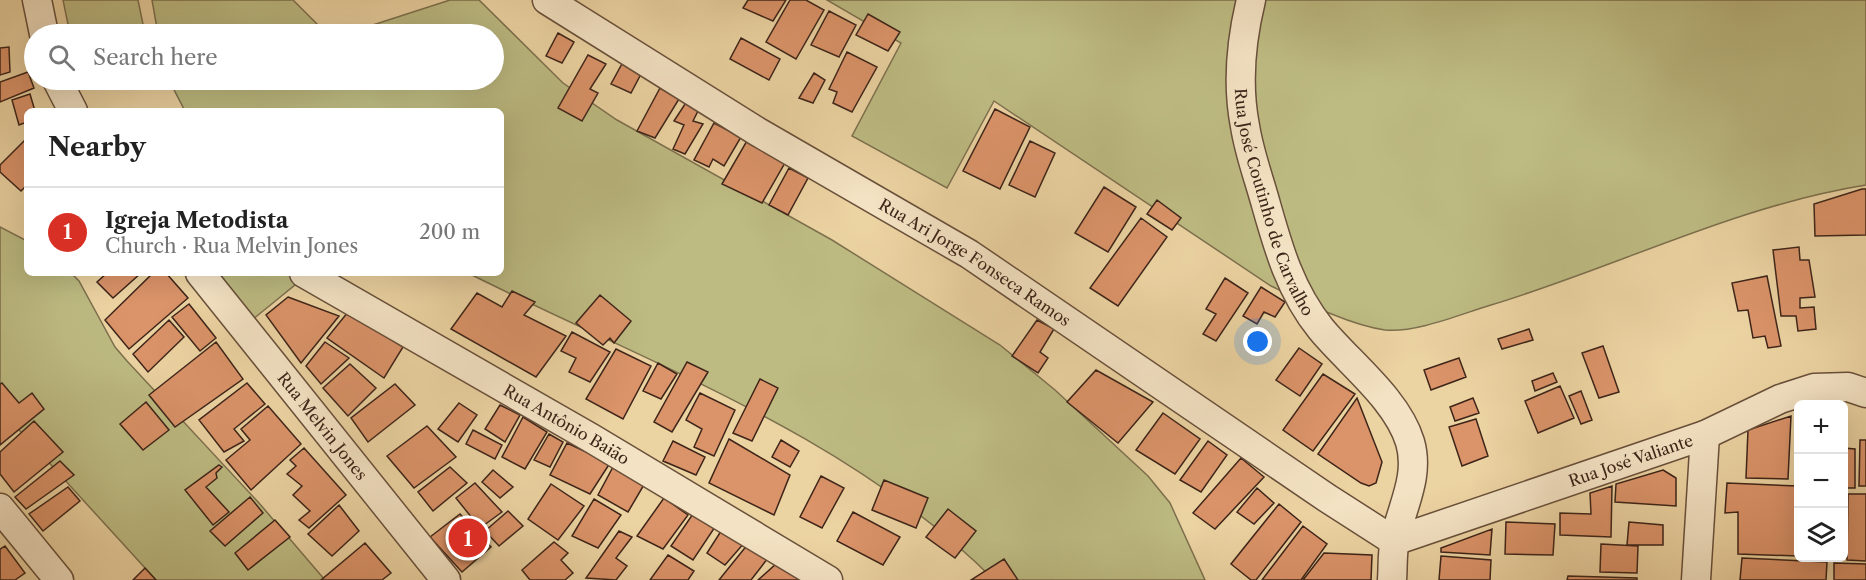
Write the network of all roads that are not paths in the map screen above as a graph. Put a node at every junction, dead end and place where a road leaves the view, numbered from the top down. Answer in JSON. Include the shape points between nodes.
{"nodes":[{"id":1,"x":37,"y":0,"type":"edge"},
{"id":2,"x":547,"y":0,"type":"edge"},
{"id":3,"x":1251,"y":0,"type":"edge"},
{"id":4,"x":42,"y":24,"type":"edge"},
{"id":5,"x":62,"y":90,"type":"edge"},
{"id":6,"x":71,"y":108,"type":"edge"},
{"id":7,"x":202,"y":276,"type":"edge"},
{"id":8,"x":309,"y":276,"type":"edge"},
{"id":9,"x":1866,"y":393,"type":"edge"},
{"id":10,"x":1705,"y":435,"type":"junction"},
{"id":11,"x":0,"y":508,"type":"edge"},
{"id":12,"x":1394,"y":541,"type":"junction"},
{"id":13,"x":58,"y":580,"type":"edge"},
{"id":14,"x":446,"y":580,"type":"edge"},
{"id":15,"x":828,"y":580,"type":"edge"},
{"id":16,"x":1392,"y":580,"type":"edge"},
{"id":17,"x":1696,"y":580,"type":"edge"}],
"edges":[{"from":1,"to":4,"type":"street"},
{"from":2,"to":12,"type":"street","name":"Rua Ari Jorge Fonseca Ramos","via":[[758,132],[969,254]]},
{"from":3,"to":12,"type":"street","name":"Rua José Coutinho de Carvalho","via":[[1244,35],[1241,95],[1244,126],[1272,231],[1300,301],[1395,411],[1410,441],[1414,468]]},
{"from":5,"to":6,"type":"street"},
{"from":7,"to":14,"type":"street","name":"Rua Melvin Jones"},
{"from":8,"to":15,"type":"street","name":"Rua Antônio Baião"},
{"from":9,"to":10,"type":"street","name":"Rua José Valiante","via":[[1848,387],[1814,388],[1758,408]]},
{"from":10,"to":12,"type":"street","name":"Rua José Valiante"},
{"from":10,"to":17,"type":"street"},
{"from":11,"to":13,"type":"street"},
{"from":12,"to":16,"type":"street","name":"Rua José Coutinho de Carvalho"}]}
